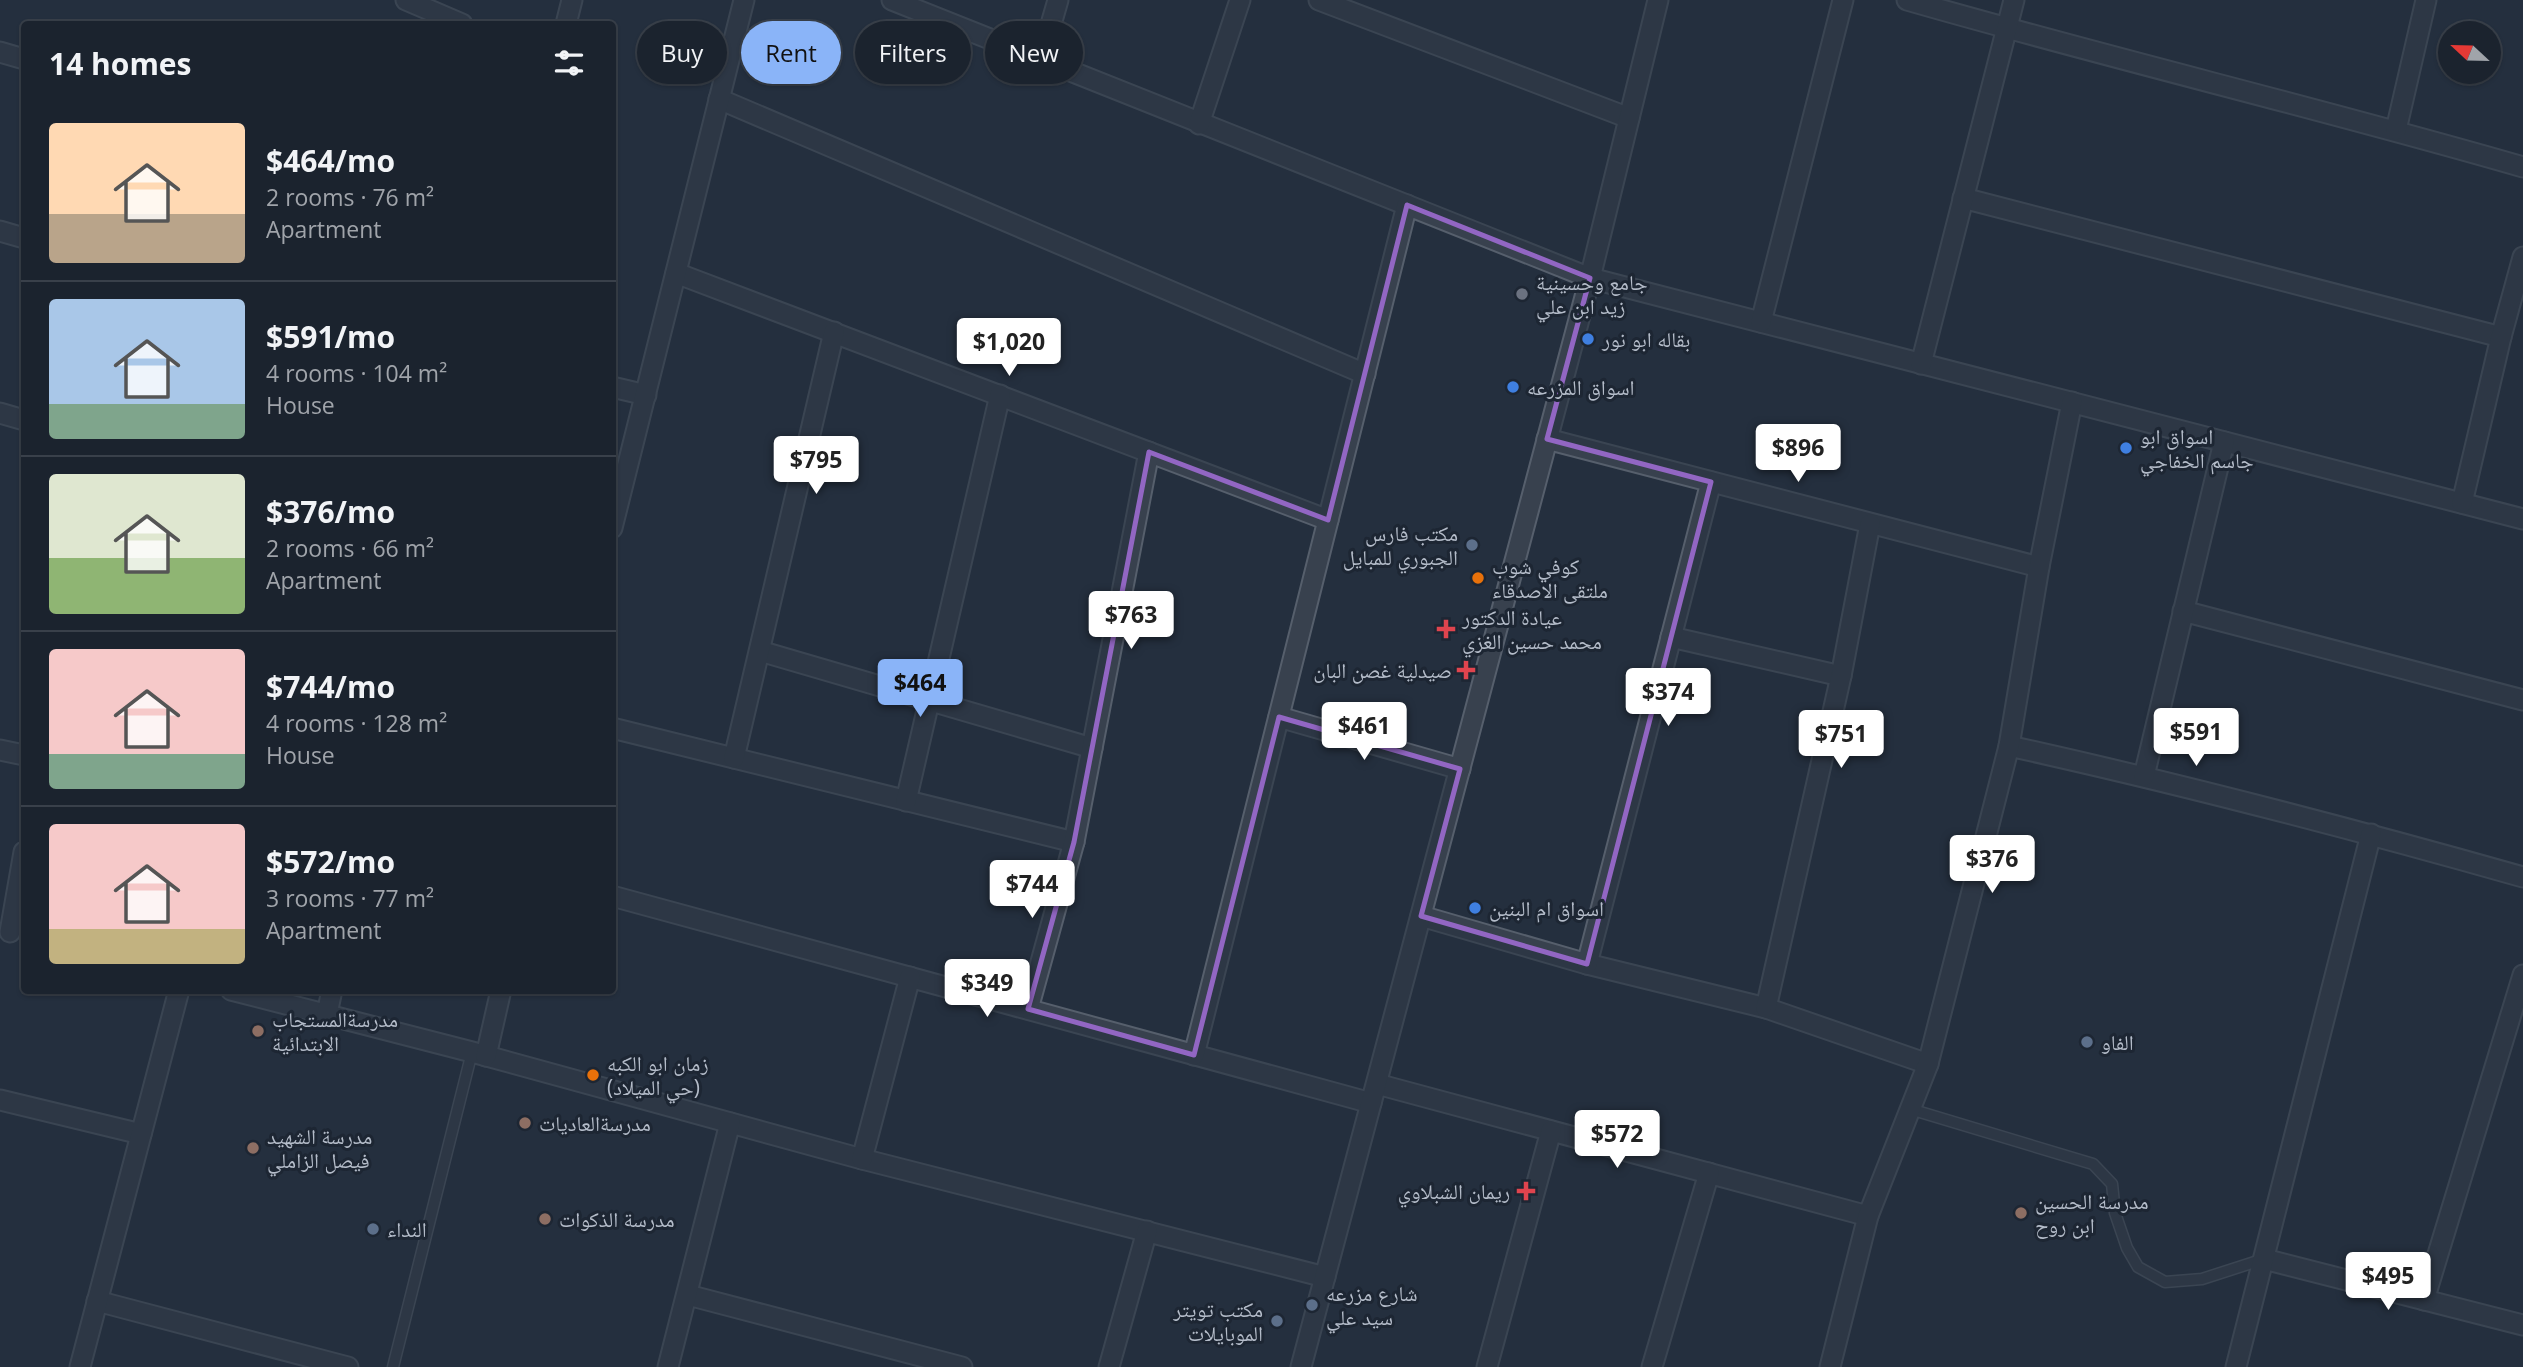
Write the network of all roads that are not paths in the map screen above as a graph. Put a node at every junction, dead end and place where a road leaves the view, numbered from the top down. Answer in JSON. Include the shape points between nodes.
{"nodes":[{"id":1,"x":406,"y":0,"type":"edge"},
{"id":2,"x":572,"y":0,"type":"edge"},
{"id":3,"x":744,"y":0,"type":"edge"},
{"id":4,"x":892,"y":0,"type":"edge"},
{"id":5,"x":1058,"y":0,"type":"edge"},
{"id":6,"x":1240,"y":0,"type":"edge"},
{"id":7,"x":1319,"y":0,"type":"edge"},
{"id":8,"x":1658,"y":0,"type":"edge"},
{"id":9,"x":1843,"y":0,"type":"edge"},
{"id":10,"x":1907,"y":0,"type":"edge"},
{"id":11,"x":2014,"y":0,"type":"edge"},
{"id":12,"x":2426,"y":0,"type":"edge"},
{"id":13,"x":455,"y":21,"type":"edge"},
{"id":14,"x":567,"y":21,"type":"edge"},
{"id":15,"x":1052,"y":21,"type":"edge"},
{"id":16,"x":2007,"y":29,"type":"junction"},
{"id":17,"x":985,"y":37,"type":"edge"},
{"id":18,"x":0,"y":52,"type":"edge"},
{"id":19,"x":21,"y":57,"type":"edge"},
{"id":20,"x":1083,"y":76,"type":"edge"},
{"id":21,"x":719,"y":99,"type":"junction"},
{"id":22,"x":1629,"y":118,"type":"junction"},
{"id":23,"x":1199,"y":124,"type":"junction"},
{"id":24,"x":2396,"y":130,"type":"junction"},
{"id":25,"x":2523,"y":167,"type":"edge"},
{"id":26,"x":1963,"y":198,"type":"junction"},
{"id":27,"x":1407,"y":205,"type":"junction"},
{"id":28,"x":0,"y":231,"type":"edge"},
{"id":29,"x":21,"y":237,"type":"edge"},
{"id":30,"x":2523,"y":257,"type":"edge"},
{"id":31,"x":676,"y":273,"type":"junction"},
{"id":32,"x":1590,"y":278,"type":"junction"},
{"id":33,"x":1761,"y":322,"type":"junction"},
{"id":34,"x":834,"y":332,"type":"junction"},
{"id":35,"x":2501,"y":337,"type":"junction"},
{"id":36,"x":1921,"y":364,"type":"junction"},
{"id":37,"x":1365,"y":374,"type":"junction"},
{"id":38,"x":616,"y":388,"type":"edge"},
{"id":39,"x":646,"y":395,"type":"junction"},
{"id":40,"x":1000,"y":396,"type":"junction"},
{"id":41,"x":2072,"y":402,"type":"junction"},
{"id":42,"x":0,"y":413,"type":"edge"},
{"id":43,"x":21,"y":418,"type":"edge"},
{"id":44,"x":1547,"y":439,"type":"junction"},
{"id":45,"x":2224,"y":442,"type":"junction"},
{"id":46,"x":1149,"y":452,"type":"junction"},
{"id":47,"x":1711,"y":482,"type":"junction"},
{"id":48,"x":2462,"y":503,"type":"junction"},
{"id":49,"x":616,"y":512,"type":"edge"},
{"id":50,"x":2523,"y":519,"type":"edge"},
{"id":51,"x":1328,"y":520,"type":"junction"},
{"id":52,"x":1870,"y":524,"type":"junction"},
{"id":53,"x":2039,"y":567,"type":"junction"},
{"id":54,"x":2183,"y":611,"type":"junction"},
{"id":55,"x":1671,"y":637,"type":"junction"},
{"id":56,"x":760,"y":651,"type":"junction"},
{"id":57,"x":1842,"y":676,"type":"junction"},
{"id":58,"x":928,"y":700,"type":"junction"},
{"id":59,"x":2523,"y":700,"type":"edge"},
{"id":60,"x":1279,"y":717,"type":"junction"},
{"id":61,"x":616,"y":729,"type":"edge"},
{"id":62,"x":2010,"y":746,"type":"junction"},
{"id":63,"x":1092,"y":748,"type":"junction"},
{"id":64,"x":0,"y":750,"type":"edge"},
{"id":65,"x":21,"y":754,"type":"edge"},
{"id":66,"x":734,"y":758,"type":"junction"},
{"id":67,"x":1460,"y":769,"type":"junction"},
{"id":68,"x":2144,"y":776,"type":"junction"},
{"id":69,"x":906,"y":801,"type":"junction"},
{"id":70,"x":2371,"y":834,"type":"junction"},
{"id":71,"x":1074,"y":842,"type":"junction"},
{"id":72,"x":21,"y":870,"type":"edge"},
{"id":73,"x":2523,"y":877,"type":"edge"},
{"id":74,"x":616,"y":897,"type":"edge"},
{"id":75,"x":1421,"y":916,"type":"junction"},
{"id":76,"x":11,"y":932,"type":"edge"},
{"id":77,"x":1587,"y":964,"type":"junction"},
{"id":78,"x":2523,"y":975,"type":"edge"},
{"id":79,"x":910,"y":977,"type":"junction"},
{"id":80,"x":178,"y":994,"type":"edge"},
{"id":81,"x":247,"y":994,"type":"edge"},
{"id":82,"x":331,"y":994,"type":"edge"},
{"id":83,"x":500,"y":994,"type":"edge"},
{"id":84,"x":1766,"y":1008,"type":"junction"},
{"id":85,"x":1028,"y":1009,"type":"junction"},
{"id":86,"x":327,"y":1014,"type":"junction"},
{"id":87,"x":479,"y":1054,"type":"junction"},
{"id":88,"x":1194,"y":1055,"type":"junction"},
{"id":89,"x":1928,"y":1064,"type":"junction"},
{"id":90,"x":1374,"y":1094,"type":"junction"},
{"id":91,"x":0,"y":1100,"type":"edge"},
{"id":92,"x":1910,"y":1109,"type":"junction"},
{"id":93,"x":730,"y":1123,"type":"junction"},
{"id":94,"x":1550,"y":1131,"type":"junction"},
{"id":95,"x":141,"y":1133,"type":"junction"},
{"id":96,"x":862,"y":1159,"type":"junction"},
{"id":97,"x":1709,"y":1173,"type":"junction"},
{"id":98,"x":1868,"y":1216,"type":"junction"},
{"id":99,"x":1147,"y":1231,"type":"junction"},
{"id":100,"x":2264,"y":1259,"type":"junction"},
{"id":101,"x":1325,"y":1277,"type":"junction"},
{"id":102,"x":688,"y":1295,"type":"junction"},
{"id":103,"x":2424,"y":1300,"type":"junction"},
{"id":104,"x":97,"y":1301,"type":"junction"},
{"id":105,"x":2523,"y":1325,"type":"edge"},
{"id":106,"x":80,"y":1367,"type":"edge"},
{"id":107,"x":348,"y":1367,"type":"edge"},
{"id":108,"x":393,"y":1367,"type":"edge"},
{"id":109,"x":668,"y":1367,"type":"edge"},
{"id":110,"x":962,"y":1367,"type":"edge"},
{"id":111,"x":1109,"y":1367,"type":"edge"},
{"id":112,"x":1301,"y":1367,"type":"edge"},
{"id":113,"x":1487,"y":1367,"type":"edge"},
{"id":114,"x":1652,"y":1367,"type":"edge"},
{"id":115,"x":1830,"y":1367,"type":"edge"},
{"id":116,"x":2236,"y":1367,"type":"edge"}],
"edges":[{"from":1,"to":13,"type":"street"},
{"from":2,"to":14,"type":"street"},
{"from":3,"to":21,"type":"street"},
{"from":4,"to":17,"type":"street"},
{"from":5,"to":15,"type":"street"},
{"from":6,"to":23,"type":"street"},
{"from":7,"to":22,"type":"street"},
{"from":8,"to":22,"type":"street"},
{"from":9,"to":33,"type":"street"},
{"from":10,"to":16,"type":"street"},
{"from":11,"to":16,"type":"street"},
{"from":12,"to":24,"type":"street"},
{"from":16,"to":24,"type":"street"},
{"from":16,"to":26,"type":"street"},
{"from":18,"to":19,"type":"street"},
{"from":20,"to":23,"type":"street"},
{"from":21,"to":31,"type":"street"},
{"from":21,"to":37,"type":"street"},
{"from":22,"to":32,"type":"street"},
{"from":23,"to":27,"type":"street"},
{"from":24,"to":25,"type":"street"},
{"from":26,"to":35,"type":"street"},
{"from":26,"to":36,"type":"street"},
{"from":27,"to":32,"type":"street"},
{"from":27,"to":37,"type":"street"},
{"from":28,"to":29,"type":"street"},
{"from":30,"to":35,"type":"street"},
{"from":31,"to":34,"type":"street"},
{"from":31,"to":39,"type":"street"},
{"from":32,"to":33,"type":"street"},
{"from":32,"to":44,"type":"street"},
{"from":33,"to":36,"type":"street"},
{"from":34,"to":40,"type":"street"},
{"from":34,"to":56,"type":"street"},
{"from":35,"to":48,"type":"street"},
{"from":36,"to":41,"type":"street"},
{"from":37,"to":51,"type":"street"},
{"from":38,"to":39,"type":"street"},
{"from":39,"to":49,"type":"street"},
{"from":40,"to":46,"type":"street"},
{"from":40,"to":58,"type":"street"},
{"from":41,"to":45,"type":"street"},
{"from":41,"to":53,"type":"street"},
{"from":42,"to":43,"type":"street"},
{"from":44,"to":47,"type":"street"},
{"from":44,"to":67,"type":"street"},
{"from":45,"to":48,"type":"street"},
{"from":45,"to":54,"type":"street"},
{"from":46,"to":51,"type":"street"},
{"from":46,"to":63,"type":"street"},
{"from":47,"to":52,"type":"street"},
{"from":47,"to":55,"type":"street"},
{"from":48,"to":50,"type":"street"},
{"from":51,"to":60,"type":"street"},
{"from":52,"to":53,"type":"street"},
{"from":52,"to":57,"type":"street"},
{"from":53,"to":62,"type":"street"},
{"from":54,"to":59,"type":"street"},
{"from":54,"to":68,"type":"street"},
{"from":55,"to":57,"type":"street"},
{"from":55,"to":77,"type":"street"},
{"from":56,"to":58,"type":"street"},
{"from":56,"to":66,"type":"street"},
{"from":57,"to":84,"type":"street"},
{"from":58,"to":63,"type":"street"},
{"from":58,"to":69,"type":"street"},
{"from":60,"to":67,"type":"street"},
{"from":60,"to":88,"type":"street"},
{"from":61,"to":66,"type":"street"},
{"from":62,"to":68,"type":"street"},
{"from":62,"to":89,"type":"street"},
{"from":63,"to":71,"type":"street"},
{"from":64,"to":65,"type":"street"},
{"from":66,"to":69,"type":"street"},
{"from":67,"to":75,"type":"street"},
{"from":68,"to":70,"type":"street"},
{"from":69,"to":71,"type":"street"},
{"from":70,"to":73,"type":"street"},
{"from":70,"to":100,"type":"street"},
{"from":71,"to":85,"type":"street"},
{"from":72,"to":76,"type":"street"},
{"from":74,"to":79,"type":"street"},
{"from":75,"to":77,"type":"street"},
{"from":75,"to":90,"type":"street"},
{"from":77,"to":84,"type":"street"},
{"from":78,"to":103,"type":"street"},
{"from":79,"to":85,"type":"street"},
{"from":79,"to":96,"type":"street"},
{"from":80,"to":95,"type":"street"},
{"from":81,"to":86,"type":"street"},
{"from":82,"to":86,"type":"street"},
{"from":83,"to":87,"type":"street"},
{"from":84,"to":89,"type":"street"},
{"from":85,"to":88,"type":"street"},
{"from":86,"to":87,"type":"street"},
{"from":87,"to":93,"type":"street"},
{"from":87,"to":108,"type":"lane"},
{"from":88,"to":90,"type":"street"},
{"from":89,"to":92,"type":"street"},
{"from":90,"to":94,"type":"street"},
{"from":90,"to":101,"type":"street"},
{"from":91,"to":95,"type":"street"},
{"from":92,"to":98,"type":"street"},
{"from":92,"to":100,"type":"lane","via":[[2093,1164],[2112,1184],[2115,1213],[2138,1267],[2165,1282],[2202,1279]]},
{"from":93,"to":96,"type":"street"},
{"from":93,"to":102,"type":"street"},
{"from":94,"to":97,"type":"street"},
{"from":94,"to":113,"type":"street"},
{"from":95,"to":104,"type":"street"},
{"from":96,"to":99,"type":"street"},
{"from":97,"to":98,"type":"street"},
{"from":97,"to":114,"type":"street"},
{"from":98,"to":115,"type":"street"},
{"from":99,"to":101,"type":"street"},
{"from":99,"to":111,"type":"street"},
{"from":100,"to":103,"type":"street"},
{"from":100,"to":116,"type":"street"},
{"from":101,"to":112,"type":"street"},
{"from":102,"to":109,"type":"street"},
{"from":102,"to":110,"type":"street"},
{"from":103,"to":105,"type":"street"},
{"from":104,"to":106,"type":"street"},
{"from":104,"to":107,"type":"street"}]}
